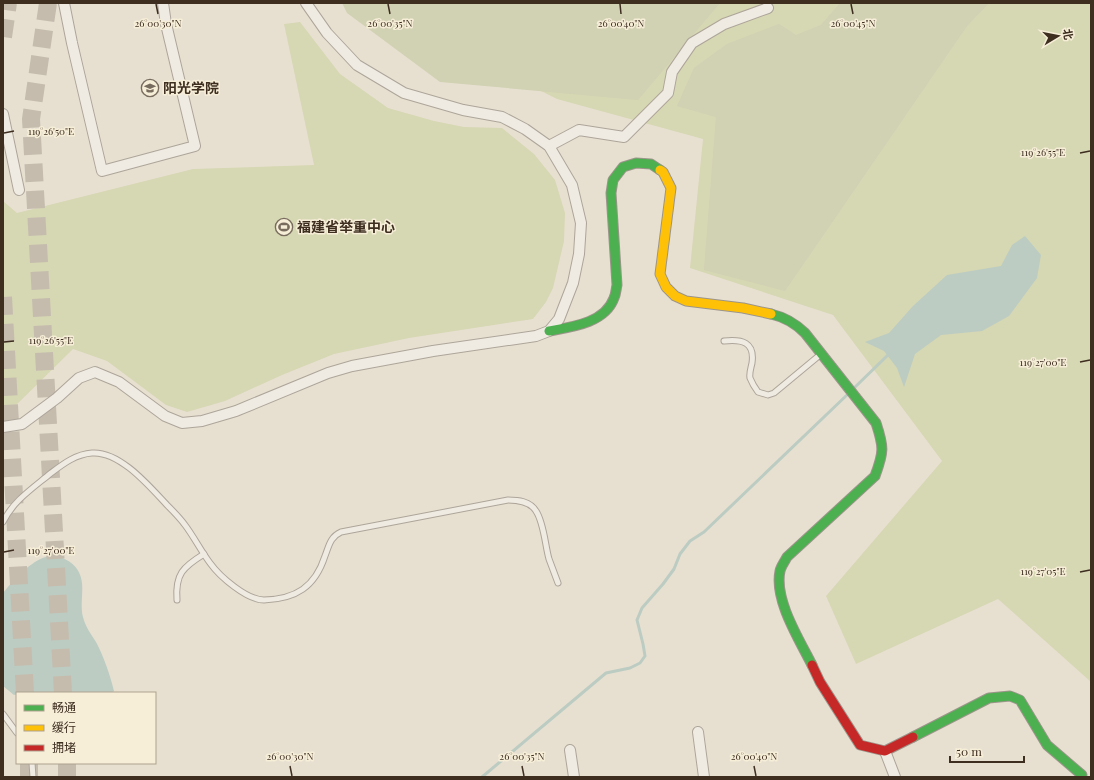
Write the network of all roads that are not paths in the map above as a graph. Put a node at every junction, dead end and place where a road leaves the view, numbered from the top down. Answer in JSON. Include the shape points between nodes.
{"nodes":[{"id":1,"x":64,"y":3,"type":"edge"},
{"id":2,"x":163,"y":3,"type":"edge"},
{"id":3,"x":306,"y":3,"type":"edge"},
{"id":4,"x":768,"y":8,"type":"dead end"},
{"id":5,"x":3,"y":114,"type":"edge"},
{"id":6,"x":549,"y":146,"type":"junction"},
{"id":7,"x":19,"y":190,"type":"dead end"},
{"id":8,"x":549,"y":331,"type":"junction"},
{"id":9,"x":724,"y":341,"type":"dead end"},
{"id":10,"x":822,"y":354,"type":"junction"},
{"id":11,"x":3,"y":427,"type":"edge"},
{"id":12,"x":3,"y":522,"type":"edge"},
{"id":13,"x":204,"y":554,"type":"junction"},
{"id":14,"x":558,"y":583,"type":"dead end"},
{"id":15,"x":177,"y":600,"type":"dead end"},
{"id":16,"x":3,"y":714,"type":"edge"},
{"id":17,"x":5,"y":720,"type":"edge"},
{"id":18,"x":16,"y":732,"type":"edge"},
{"id":19,"x":698,"y":732,"type":"dead end"},
{"id":20,"x":570,"y":750,"type":"dead end"},
{"id":21,"x":885,"y":751,"type":"junction"},
{"id":22,"x":32,"y":764,"type":"edge"},
{"id":23,"x":1084,"y":776,"type":"edge"},
{"id":24,"x":33,"y":777,"type":"edge"},
{"id":25,"x":574,"y":777,"type":"edge"},
{"id":26,"x":704,"y":777,"type":"edge"},
{"id":27,"x":895,"y":777,"type":"edge"}],
"edges":[{"from":1,"to":2,"type":"street","via":[[102,170],[195,146]]},
{"from":3,"to":6,"type":"street","via":[[326,33],[357,65],[404,93],[463,110],[502,117]]},
{"from":4,"to":6,"type":"street","via":[[724,24],[692,42],[672,72],[668,93],[624,137],[579,130]]},
{"from":5,"to":7,"type":"street"},
{"from":6,"to":8,"type":"street","via":[[572,185],[581,223],[579,254],[573,283],[559,319]]},
{"from":8,"to":10,"type":"street","via":[[583,324],[600,317],[610,307],[617,285],[611,193],[613,180],[623,167],[636,163],[651,164],[663,172],[670,188],[660,274],[666,287],[675,296],[686,301],[761,311],[778,316],[796,325]]},
{"from":8,"to":11,"type":"street","via":[[536,336],[352,366],[328,373],[236,411],[202,421],[182,423],[165,416],[119,382],[94,372],[79,378],[22,424]]},
{"from":9,"to":10,"type":"lane","via":[[743,341],[748,345],[752,355],[750,378],[758,392],[768,395],[774,393]]},
{"from":10,"to":21,"type":"street","via":[[876,423],[882,441],[882,458],[875,476],[864,488],[787,557],[780,570],[779,589],[783,605],[820,682],[860,745]]},
{"from":12,"to":13,"type":"lane","via":[[20,498],[63,464],[77,456],[101,454],[118,460],[144,481],[185,524]]},
{"from":13,"to":14,"type":"lane","via":[[211,565],[247,596],[262,600],[278,598],[300,591],[312,583],[331,540],[341,532],[484,503],[518,500],[536,510]]},
{"from":13,"to":15,"type":"lane","via":[[181,572],[177,583]]},
{"from":16,"to":17,"type":"lane"},
{"from":17,"to":18,"type":"lane"},
{"from":19,"to":26,"type":"street"},
{"from":20,"to":25,"type":"street"},
{"from":21,"to":23,"type":"street","via":[[989,698],[1010,696],[1020,700],[1047,745]]},
{"from":21,"to":27,"type":"street"},
{"from":22,"to":24,"type":"lane"}]}
